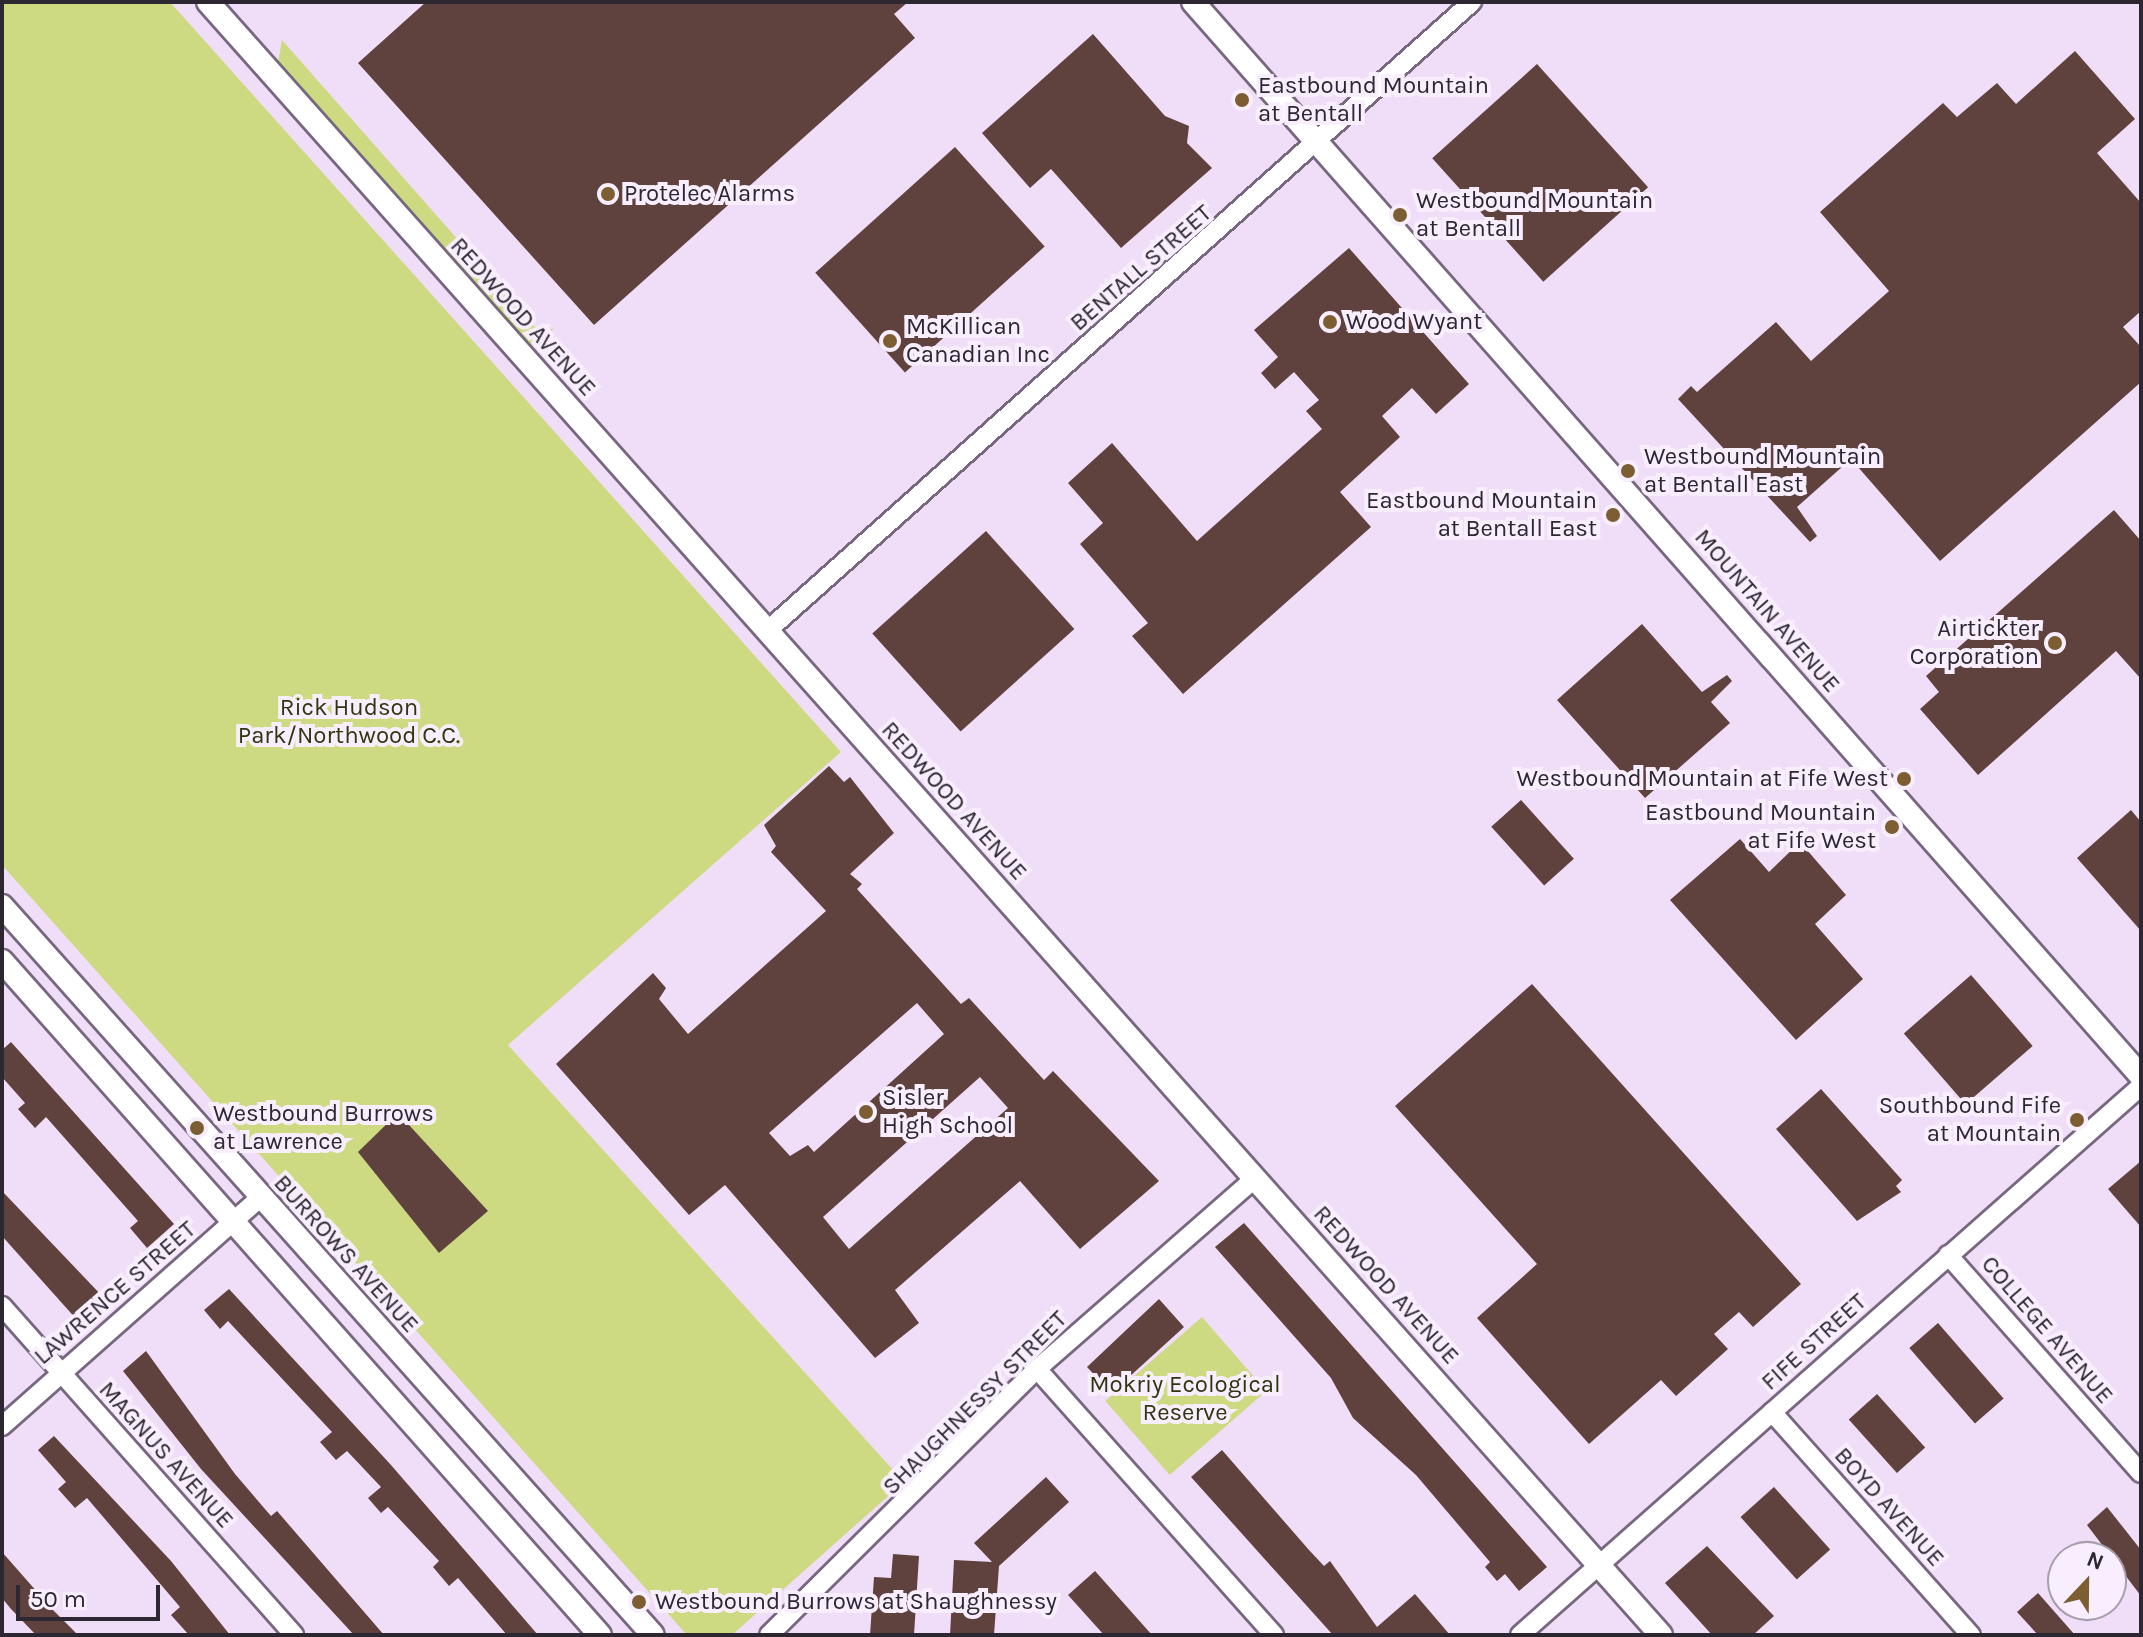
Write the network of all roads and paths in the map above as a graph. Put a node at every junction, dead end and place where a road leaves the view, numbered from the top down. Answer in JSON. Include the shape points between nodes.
{"nodes":[{"id":1,"x":208,"y":2,"type":"edge"},
{"id":2,"x":1193,"y":2,"type":"edge"},
{"id":3,"x":1472,"y":2,"type":"edge"},
{"id":4,"x":1319,"y":144,"type":"junction"},
{"id":5,"x":767,"y":631,"type":"junction"},
{"id":6,"x":2,"y":906,"type":"edge"},
{"id":7,"x":2,"y":961,"type":"edge"},
{"id":8,"x":2141,"y":1076,"type":"edge"},
{"id":9,"x":2141,"y":1086,"type":"edge"},
{"id":10,"x":1256,"y":1177,"type":"junction"},
{"id":11,"x":261,"y":1197,"type":"junction"},
{"id":12,"x":233,"y":1222,"type":"junction"},
{"id":13,"x":1948,"y":1255,"type":"junction"},
{"id":14,"x":2,"y":1306,"type":"edge"},
{"id":15,"x":1037,"y":1369,"type":"junction"},
{"id":16,"x":61,"y":1372,"type":"junction"},
{"id":17,"x":1772,"y":1412,"type":"junction"},
{"id":18,"x":2,"y":1426,"type":"edge"},
{"id":19,"x":2141,"y":1473,"type":"edge"},
{"id":20,"x":1599,"y":1564,"type":"junction"},
{"id":21,"x":294,"y":1635,"type":"edge"},
{"id":22,"x":600,"y":1635,"type":"edge"},
{"id":23,"x":653,"y":1635,"type":"edge"},
{"id":24,"x":769,"y":1635,"type":"edge"},
{"id":25,"x":1274,"y":1635,"type":"edge"},
{"id":26,"x":1520,"y":1635,"type":"edge"},
{"id":27,"x":1661,"y":1635,"type":"edge"},
{"id":28,"x":1971,"y":1635,"type":"edge"}],
"edges":[{"from":1,"to":5,"type":"street","name":"REDWOOD AVENUE"},
{"from":2,"to":4,"type":"street","name":"MOUNTAIN AVENUE"},
{"from":3,"to":4,"type":"street","name":"BENTALL STREET"},
{"from":4,"to":5,"type":"street","name":"BENTALL STREET"},
{"from":4,"to":8,"type":"street","name":"MOUNTAIN AVENUE"},
{"from":5,"to":10,"type":"street","name":"REDWOOD AVENUE"},
{"from":6,"to":11,"type":"street","name":"BURROWS AVENUE"},
{"from":7,"to":12,"type":"street"},
{"from":9,"to":13,"type":"street","name":"FIFE STREET"},
{"from":10,"to":15,"type":"street","name":"SHAUGHNESSY STREET"},
{"from":10,"to":20,"type":"street","name":"REDWOOD AVENUE"},
{"from":11,"to":12,"type":"street","name":"LAWRENCE STREET"},
{"from":11,"to":23,"type":"street","name":"BURROWS AVENUE"},
{"from":12,"to":16,"type":"street","name":"LAWRENCE STREET"},
{"from":12,"to":22,"type":"street"},
{"from":13,"to":17,"type":"street","name":"FIFE STREET"},
{"from":13,"to":19,"type":"street","name":"COLLEGE AVENUE"},
{"from":14,"to":16,"type":"street","name":"MAGNUS AVENUE"},
{"from":15,"to":24,"type":"street","name":"SHAUGHNESSY STREET"},
{"from":15,"to":25,"type":"street"},
{"from":16,"to":18,"type":"street","name":"LAWRENCE STREET"},
{"from":16,"to":21,"type":"street","name":"MAGNUS AVENUE"},
{"from":17,"to":20,"type":"street","name":"FIFE STREET"},
{"from":17,"to":28,"type":"street","name":"BOYD AVENUE"},
{"from":20,"to":26,"type":"street","name":"FIFE STREET"},
{"from":20,"to":27,"type":"street","name":"REDWOOD AVENUE"}]}
